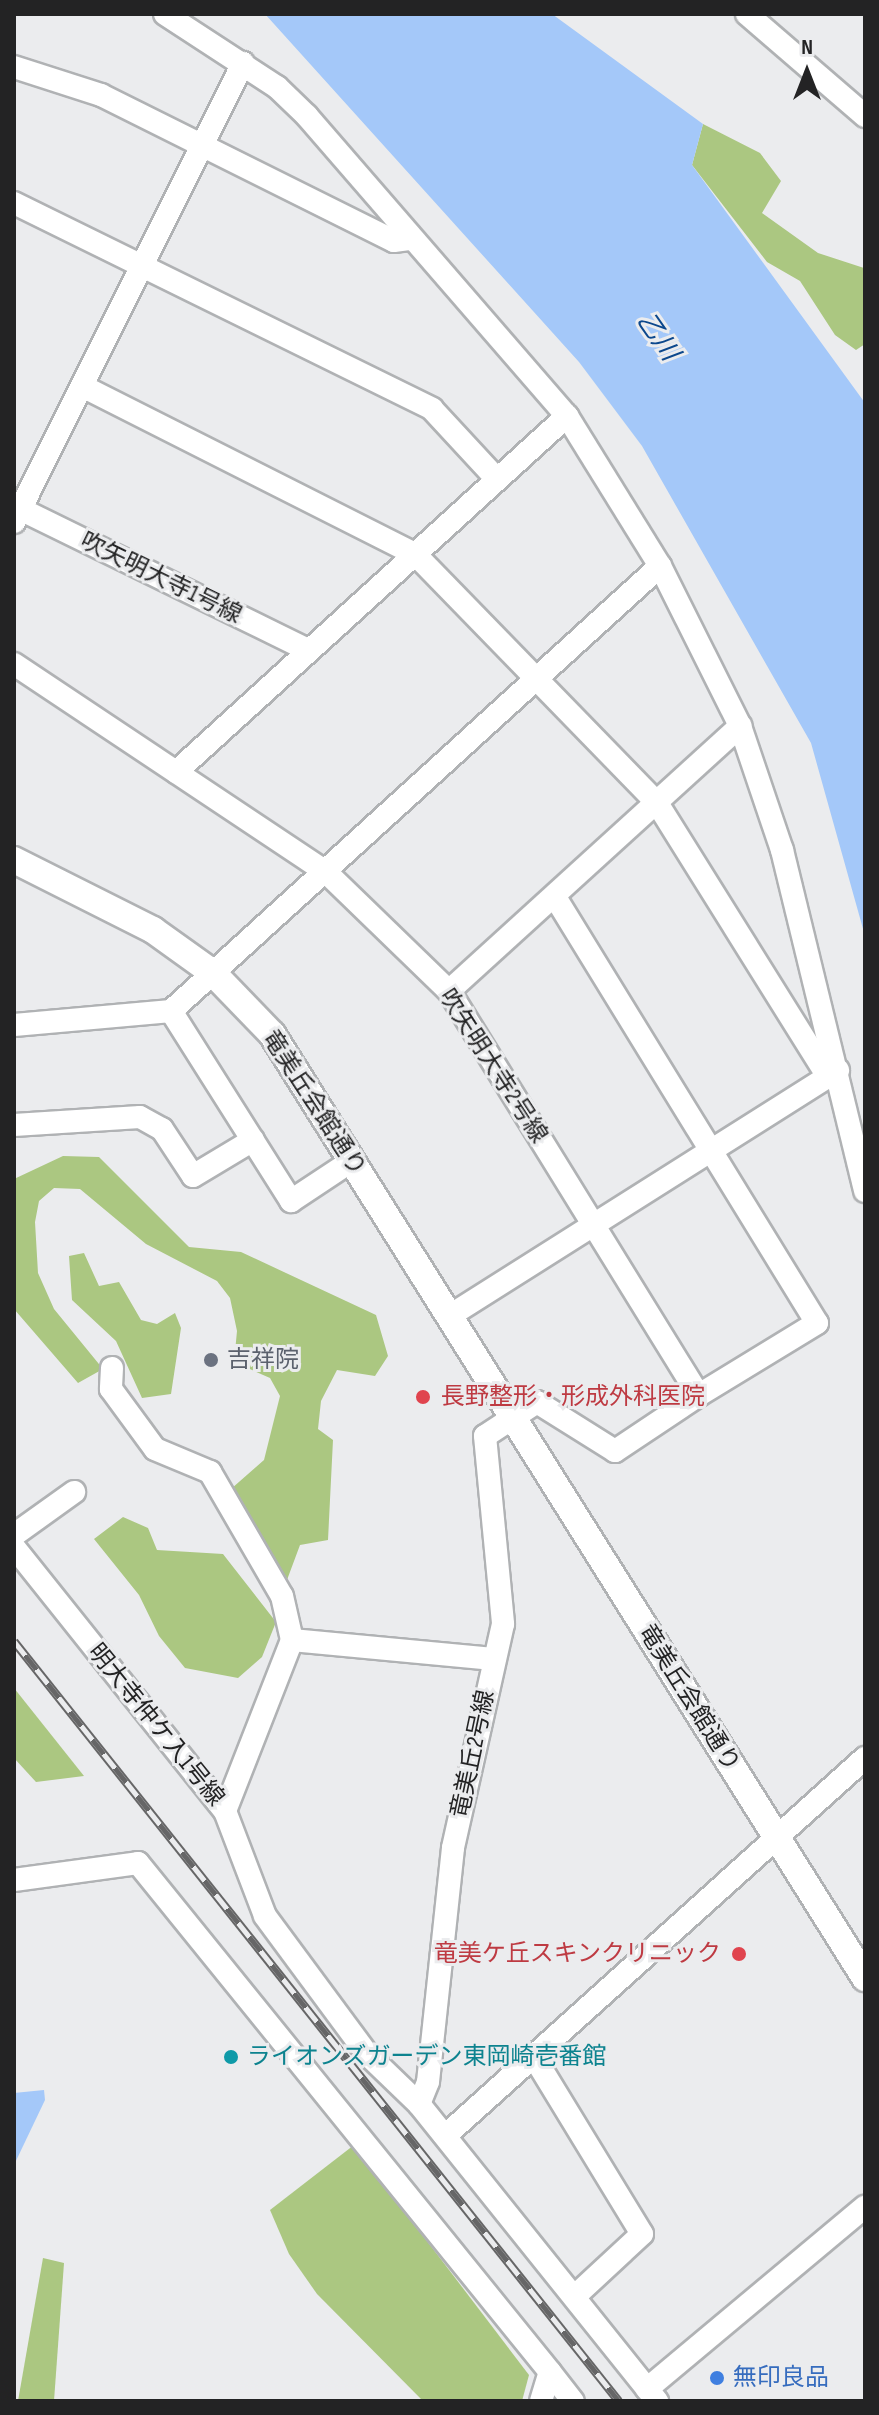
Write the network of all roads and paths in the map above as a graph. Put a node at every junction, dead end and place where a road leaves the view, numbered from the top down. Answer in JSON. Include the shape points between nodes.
{"nodes":[{"id":1,"x":165,"y":14,"type":"edge"},
{"id":2,"x":747,"y":14,"type":"edge"},
{"id":3,"x":243,"y":63,"type":"junction"},
{"id":4,"x":14,"y":67,"type":"edge"},
{"id":5,"x":865,"y":116,"type":"edge"},
{"id":6,"x":203,"y":144,"type":"junction"},
{"id":7,"x":14,"y":203,"type":"edge"},
{"id":8,"x":411,"y":239,"type":"junction"},
{"id":9,"x":140,"y":266,"type":"junction"},
{"id":10,"x":82,"y":386,"type":"junction"},
{"id":11,"x":567,"y":416,"type":"junction"},
{"id":12,"x":496,"y":478,"type":"junction"},
{"id":13,"x":16,"y":513,"type":"edge"},
{"id":14,"x":415,"y":554,"type":"junction"},
{"id":15,"x":660,"y":566,"type":"junction"},
{"id":16,"x":308,"y":650,"type":"junction"},
{"id":17,"x":14,"y":664,"type":"edge"},
{"id":18,"x":536,"y":676,"type":"junction"},
{"id":19,"x":740,"y":726,"type":"junction"},
{"id":20,"x":176,"y":772,"type":"junction"},
{"id":21,"x":657,"y":803,"type":"junction"},
{"id":22,"x":14,"y":860,"type":"edge"},
{"id":23,"x":326,"y":872,"type":"junction"},
{"id":24,"x":555,"y":897,"type":"junction"},
{"id":25,"x":213,"y":973,"type":"junction"},
{"id":26,"x":449,"y":991,"type":"junction"},
{"id":27,"x":171,"y":1011,"type":"junction"},
{"id":28,"x":14,"y":1025,"type":"edge"},
{"id":29,"x":833,"y":1072,"type":"junction"},
{"id":30,"x":14,"y":1125,"type":"edge"},
{"id":31,"x":253,"y":1140,"type":"junction"},
{"id":32,"x":710,"y":1152,"type":"junction"},
{"id":33,"x":353,"y":1160,"type":"junction"},
{"id":34,"x":865,"y":1191,"type":"edge"},
{"id":35,"x":594,"y":1225,"type":"junction"},
{"id":36,"x":451,"y":1315,"type":"junction"},
{"id":37,"x":112,"y":1368,"type":"dead end"},
{"id":38,"x":699,"y":1395,"type":"junction"},
{"id":39,"x":512,"y":1418,"type":"junction"},
{"id":40,"x":74,"y":1492,"type":"dead end"},
{"id":41,"x":14,"y":1535,"type":"edge"},
{"id":42,"x":14,"y":1547,"type":"edge"},
{"id":43,"x":292,"y":1640,"type":"junction"},
{"id":44,"x":493,"y":1659,"type":"junction"},
{"id":45,"x":865,"y":1758,"type":"edge"},
{"id":46,"x":225,"y":1811,"type":"junction"},
{"id":47,"x":777,"y":1837,"type":"junction"},
{"id":48,"x":14,"y":1880,"type":"edge"},
{"id":49,"x":865,"y":1978,"type":"edge"},
{"id":50,"x":534,"y":2057,"type":"junction"},
{"id":51,"x":419,"y":2104,"type":"junction"},
{"id":52,"x":445,"y":2136,"type":"junction"},
{"id":53,"x":865,"y":2207,"type":"edge"},
{"id":54,"x":575,"y":2296,"type":"junction"},
{"id":55,"x":550,"y":2372,"type":"junction"},
{"id":56,"x":652,"y":2395,"type":"edge"},
{"id":57,"x":541,"y":2401,"type":"edge"},
{"id":58,"x":573,"y":2401,"type":"edge"}],
"edges":[{"from":1,"to":3,"type":"street"},
{"from":2,"to":5,"type":"street"},
{"from":3,"to":6,"type":"street"},
{"from":3,"to":8,"type":"street","via":[[307,116]]},
{"from":4,"to":6,"type":"street","via":[[101,95]]},
{"from":6,"to":8,"type":"street","via":[[394,241]]},
{"from":6,"to":9,"type":"street"},
{"from":7,"to":9,"type":"street"},
{"from":8,"to":11,"type":"street"},
{"from":9,"to":10,"type":"street"},
{"from":9,"to":12,"type":"street","via":[[432,409]]},
{"from":10,"to":13,"type":"street"},
{"from":10,"to":14,"type":"street"},
{"from":11,"to":12,"type":"street"},
{"from":11,"to":15,"type":"street"},
{"from":12,"to":14,"type":"street"},
{"from":13,"to":16,"type":"street","name":"吹矢明大寺1号線"},
{"from":14,"to":16,"type":"street"},
{"from":14,"to":18,"type":"street"},
{"from":15,"to":18,"type":"street"},
{"from":15,"to":19,"type":"street"},
{"from":16,"to":20,"type":"street"},
{"from":17,"to":20,"type":"street","name":"吹矢明大寺2号線"},
{"from":18,"to":21,"type":"street"},
{"from":18,"to":23,"type":"street"},
{"from":19,"to":21,"type":"street"},
{"from":19,"to":29,"type":"street","via":[[804,926]]},
{"from":20,"to":23,"type":"street","name":"吹矢明大寺2号線"},
{"from":21,"to":24,"type":"street"},
{"from":21,"to":29,"type":"street"},
{"from":22,"to":25,"type":"street","name":"竜美丘会館通り","via":[[153,930]]},
{"from":23,"to":25,"type":"street"},
{"from":23,"to":26,"type":"street","name":"吹矢明大寺2号線"},
{"from":24,"to":26,"type":"street"},
{"from":24,"to":32,"type":"street"},
{"from":25,"to":27,"type":"street"},
{"from":25,"to":33,"type":"street","name":"竜美丘会館通り","via":[[272,1034]]},
{"from":26,"to":35,"type":"street","name":"吹矢明大寺2号線"},
{"from":27,"to":28,"type":"street"},
{"from":27,"to":31,"type":"street"},
{"from":29,"to":32,"type":"street"},
{"from":29,"to":34,"type":"street"},
{"from":30,"to":31,"type":"street","via":[[140,1117],[162,1129],[193,1176]]},
{"from":31,"to":33,"type":"street","via":[[291,1201]]},
{"from":32,"to":35,"type":"street"},
{"from":32,"to":38,"type":"street","via":[[817,1323]]},
{"from":33,"to":36,"type":"street","name":"竜美丘会館通り"},
{"from":35,"to":36,"type":"street"},
{"from":35,"to":38,"type":"street","name":"吹矢明大寺2号線"},
{"from":36,"to":39,"type":"street","name":"竜美丘会館通り"},
{"from":37,"to":43,"type":"street","via":[[111,1389],[155,1449],[210,1472],[282,1596]]},
{"from":38,"to":39,"type":"street","via":[[615,1451],[537,1402]]},
{"from":39,"to":44,"type":"street","name":"竜美丘2号線","via":[[485,1436],[503,1624]]},
{"from":39,"to":47,"type":"street","name":"竜美丘会館通り"},
{"from":40,"to":41,"type":"street"},
{"from":42,"to":46,"type":"street","name":"明大寺仲ケ入1号線"},
{"from":43,"to":44,"type":"street"},
{"from":43,"to":46,"type":"street"},
{"from":44,"to":51,"type":"street","name":"竜美丘2号線","via":[[453,1848],[428,2082]]},
{"from":45,"to":47,"type":"street"},
{"from":46,"to":51,"type":"street","name":"明大寺仲ケ入1号線","via":[[265,1916],[367,2054]]},
{"from":47,"to":49,"type":"street","name":"竜美丘会館通り"},
{"from":47,"to":50,"type":"street"},
{"from":48,"to":55,"type":"street","via":[[138,1863]]},
{"from":50,"to":52,"type":"street"},
{"from":50,"to":54,"type":"street","via":[[642,2234]]},
{"from":51,"to":52,"type":"street","name":"明大寺仲ケ入1号線"},
{"from":52,"to":54,"type":"street"},
{"from":53,"to":56,"type":"street"},
{"from":54,"to":56,"type":"street"},
{"from":55,"to":57,"type":"street"},
{"from":55,"to":58,"type":"street"}]}
